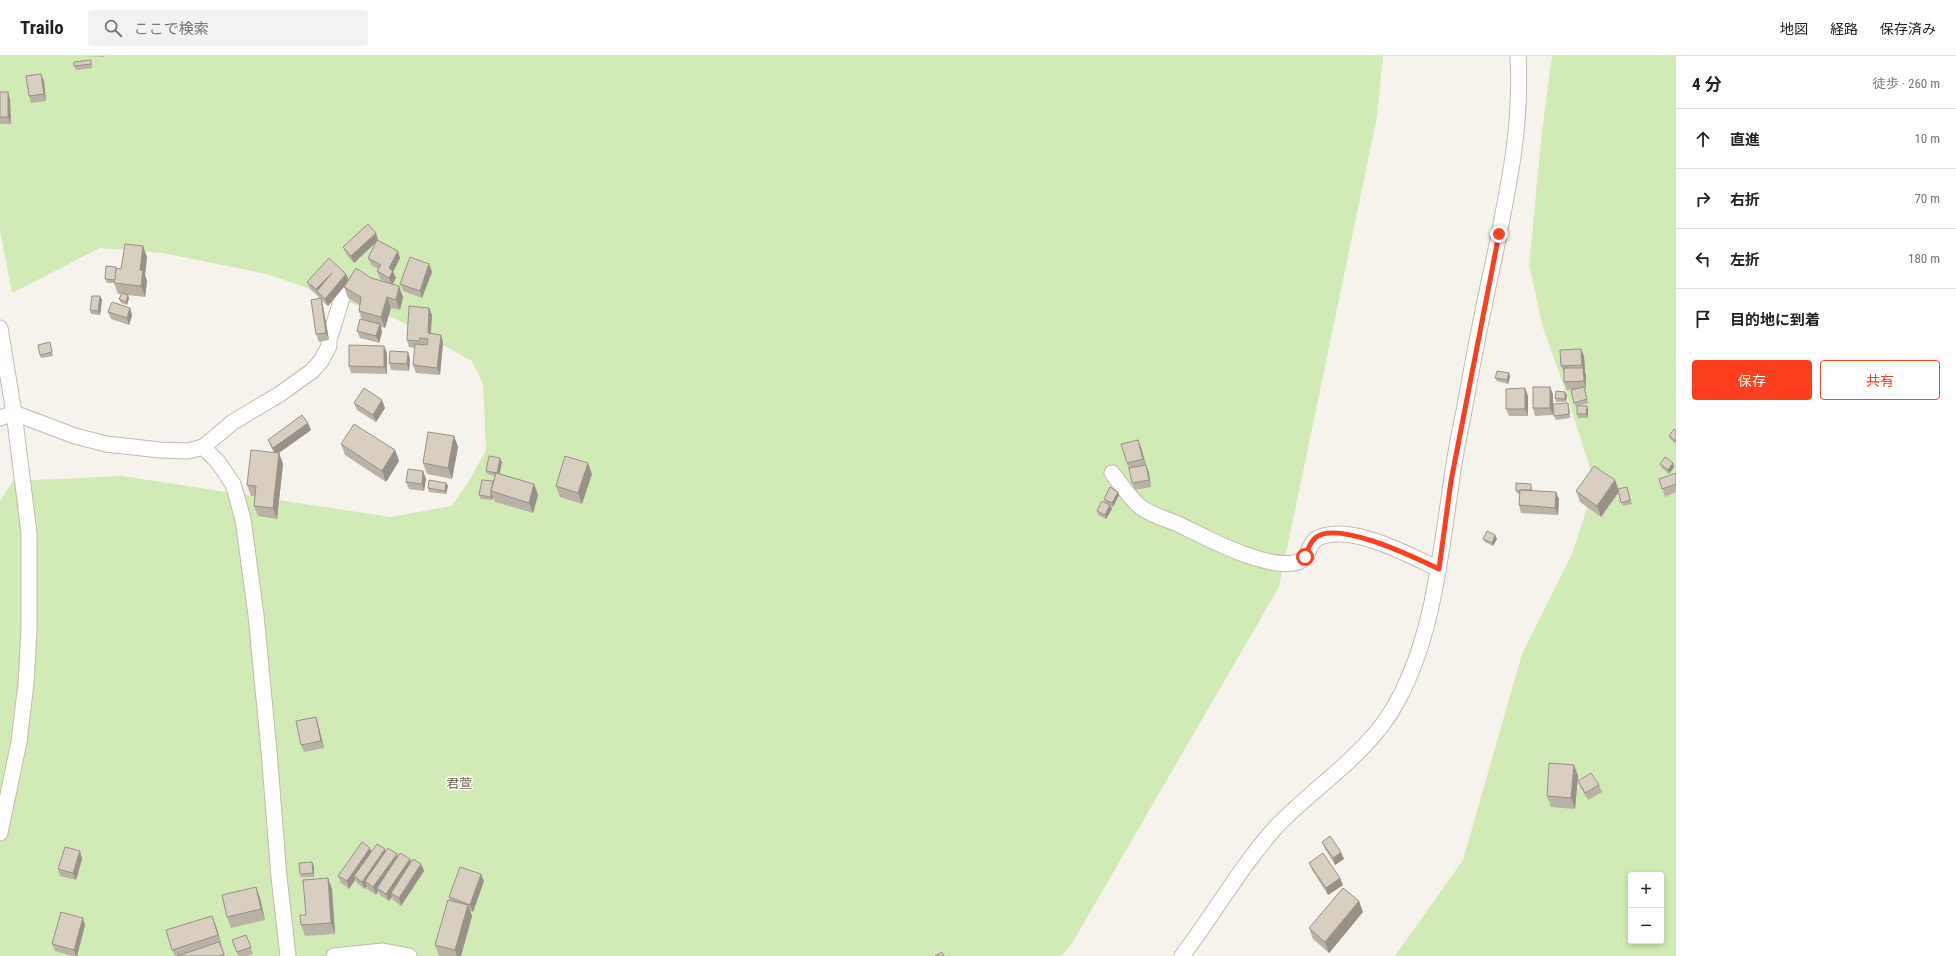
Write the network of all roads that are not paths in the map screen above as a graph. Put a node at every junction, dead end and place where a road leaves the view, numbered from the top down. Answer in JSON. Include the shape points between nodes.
{"nodes":[{"id":1,"x":1518,"y":56,"type":"edge"},
{"id":2,"x":346,"y":285,"type":"edge"},
{"id":3,"x":0,"y":328,"type":"edge"},
{"id":4,"x":7,"y":415,"type":"edge"},
{"id":5,"x":203,"y":447,"type":"junction"},
{"id":6,"x":1112,"y":473,"type":"dead end"},
{"id":7,"x":1439,"y":569,"type":"junction"},
{"id":8,"x":0,"y":833,"type":"edge"},
{"id":9,"x":288,"y":956,"type":"edge"},
{"id":10,"x":334,"y":956,"type":"edge"},
{"id":11,"x":409,"y":956,"type":"edge"},
{"id":12,"x":1182,"y":956,"type":"edge"}],
"edges":[{"from":1,"to":7,"type":"street","via":[[1520,93],[1516,146],[1460,430]]},
{"from":2,"to":5,"type":"street","via":[[329,346],[321,361],[312,371],[233,422]]},
{"from":3,"to":4,"type":"street"},
{"from":4,"to":5,"type":"street","via":[[106,444],[173,451]]},
{"from":4,"to":8,"type":"street","via":[[29,533],[29,630],[19,742]]},
{"from":5,"to":9,"type":"street","via":[[218,462],[233,484],[243,519],[256,615]]},
{"from":6,"to":7,"type":"street","via":[[1141,507],[1264,561],[1299,561],[1305,557],[1316,538],[1324,534],[1341,534],[1388,546]]},
{"from":7,"to":12,"type":"street","via":[[1426,627],[1408,679],[1383,725],[1348,763],[1303,800],[1275,828]]},
{"from":10,"to":11,"type":"street","via":[[382,951]]}]}
